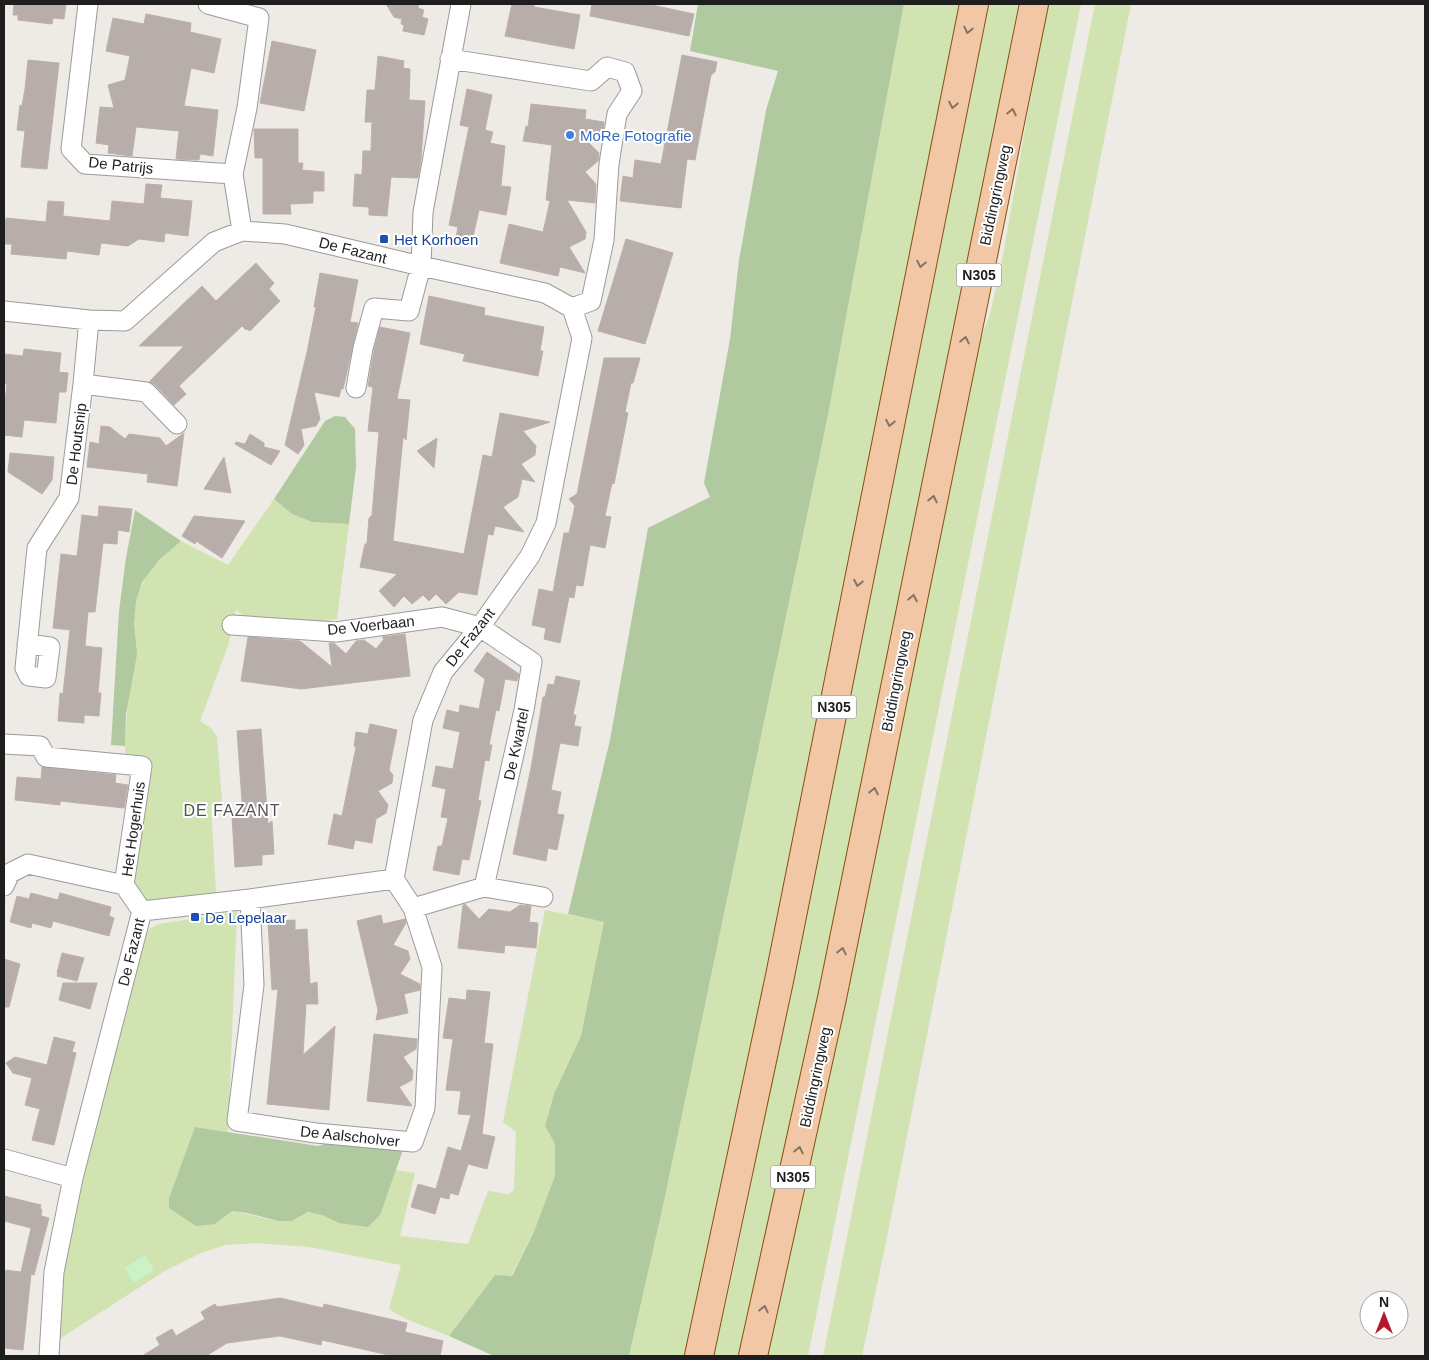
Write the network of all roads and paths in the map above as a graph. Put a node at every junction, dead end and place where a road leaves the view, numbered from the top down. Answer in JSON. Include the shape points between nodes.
{"nodes":[{"id":1,"x":88,"y":4,"type":"edge"},
{"id":2,"x":208,"y":4,"type":"edge"},
{"id":3,"x":461,"y":4,"type":"edge"},
{"id":4,"x":974,"y":4,"type":"edge"},
{"id":5,"x":1034,"y":4,"type":"edge"},
{"id":6,"x":450,"y":59,"type":"junction"},
{"id":7,"x":234,"y":174,"type":"junction"},
{"id":8,"x":242,"y":231,"type":"junction"},
{"id":9,"x":421,"y":266,"type":"junction"},
{"id":10,"x":572,"y":308,"type":"junction"},
{"id":11,"x":4,"y":311,"type":"edge"},
{"id":12,"x":90,"y":320,"type":"junction"},
{"id":13,"x":83,"y":384,"type":"junction"},
{"id":14,"x":356,"y":388,"type":"dead end"},
{"id":15,"x":177,"y":424,"type":"dead end"},
{"id":16,"x":232,"y":625,"type":"dead end"},
{"id":17,"x":480,"y":627,"type":"junction"},
{"id":18,"x":27,"y":644,"type":"dead end"},
{"id":19,"x":4,"y":744,"type":"edge"},
{"id":20,"x":394,"y":879,"type":"junction"},
{"id":21,"x":4,"y":886,"type":"edge"},
{"id":22,"x":124,"y":886,"type":"junction"},
{"id":23,"x":484,"y":887,"type":"junction"},
{"id":24,"x":543,"y":897,"type":"dead end"},
{"id":25,"x":250,"y":899,"type":"junction"},
{"id":26,"x":413,"y":908,"type":"junction"},
{"id":27,"x":142,"y":910,"type":"junction"},
{"id":28,"x":4,"y":1159,"type":"edge"},
{"id":29,"x":73,"y":1178,"type":"junction"},
{"id":30,"x":49,"y":1356,"type":"edge"},
{"id":31,"x":699,"y":1356,"type":"edge"},
{"id":32,"x":754,"y":1356,"type":"edge"}],
"edges":[{"from":1,"to":7,"type":"street","name":"De Patrijs","via":[[70,149],[85,164]]},
{"from":2,"to":7,"type":"street","via":[[259,18]]},
{"from":3,"to":6,"type":"street"},
{"from":4,"to":31,"type":"main road","number":"N305","one_way":true,"via":[[782,967]]},
{"from":32,"to":5,"type":"main road","name":"Biddingringweg","number":"N305","one_way":true,"via":[[836,980]]},
{"from":6,"to":9,"type":"street","via":[[423,212]]},
{"from":6,"to":10,"type":"street","via":[[591,81],[607,67],[625,72],[632,91],[617,114],[609,164],[604,240],[591,301]]},
{"from":7,"to":8,"type":"street"},
{"from":8,"to":9,"type":"street","name":"De Fazant","via":[[285,234]]},
{"from":8,"to":12,"type":"street","name":"De Fazant","via":[[214,242],[125,321]]},
{"from":9,"to":10,"type":"street","name":"De Fazant","via":[[544,293]]},
{"from":9,"to":14,"type":"street","via":[[409,311],[374,308]]},
{"from":10,"to":17,"type":"street","name":"De Fazant","via":[[582,338],[546,523],[530,556]]},
{"from":11,"to":12,"type":"street","name":"De Fazant"},
{"from":12,"to":13,"type":"street","name":"De Houtsnip"},
{"from":13,"to":15,"type":"street","name":"De Houtsnip","via":[[146,392]]},
{"from":13,"to":18,"type":"street","name":"De Houtsnip","via":[[69,498],[36,548]]},
{"from":16,"to":17,"type":"street","name":"De Voerbaan","via":[[336,632],[442,616]]},
{"from":17,"to":20,"type":"street","name":"De Fazant","via":[[443,672],[423,720]]},
{"from":17,"to":23,"type":"street","name":"De Kwartel","via":[[532,662]]},
{"from":19,"to":22,"type":"street","name":"Het Hogerhuis","via":[[40,746],[46,757],[142,766]]},
{"from":20,"to":25,"type":"street","name":"De Fazant"},
{"from":20,"to":26,"type":"street","name":"De Aalscholver"},
{"from":21,"to":22,"type":"street","via":[[10,873],[28,864]]},
{"from":22,"to":27,"type":"street"},
{"from":23,"to":24,"type":"street"},
{"from":23,"to":26,"type":"street"},
{"from":25,"to":26,"type":"street","name":"De Aalscholver","via":[[254,986],[237,1122],[413,1142],[425,1108],[432,967]]},
{"from":25,"to":27,"type":"street","name":"De Fazant"},
{"from":27,"to":29,"type":"street","name":"De Fazant"},
{"from":28,"to":29,"type":"street"},
{"from":29,"to":30,"type":"street","name":"De Fazant","via":[[54,1272]]}]}
